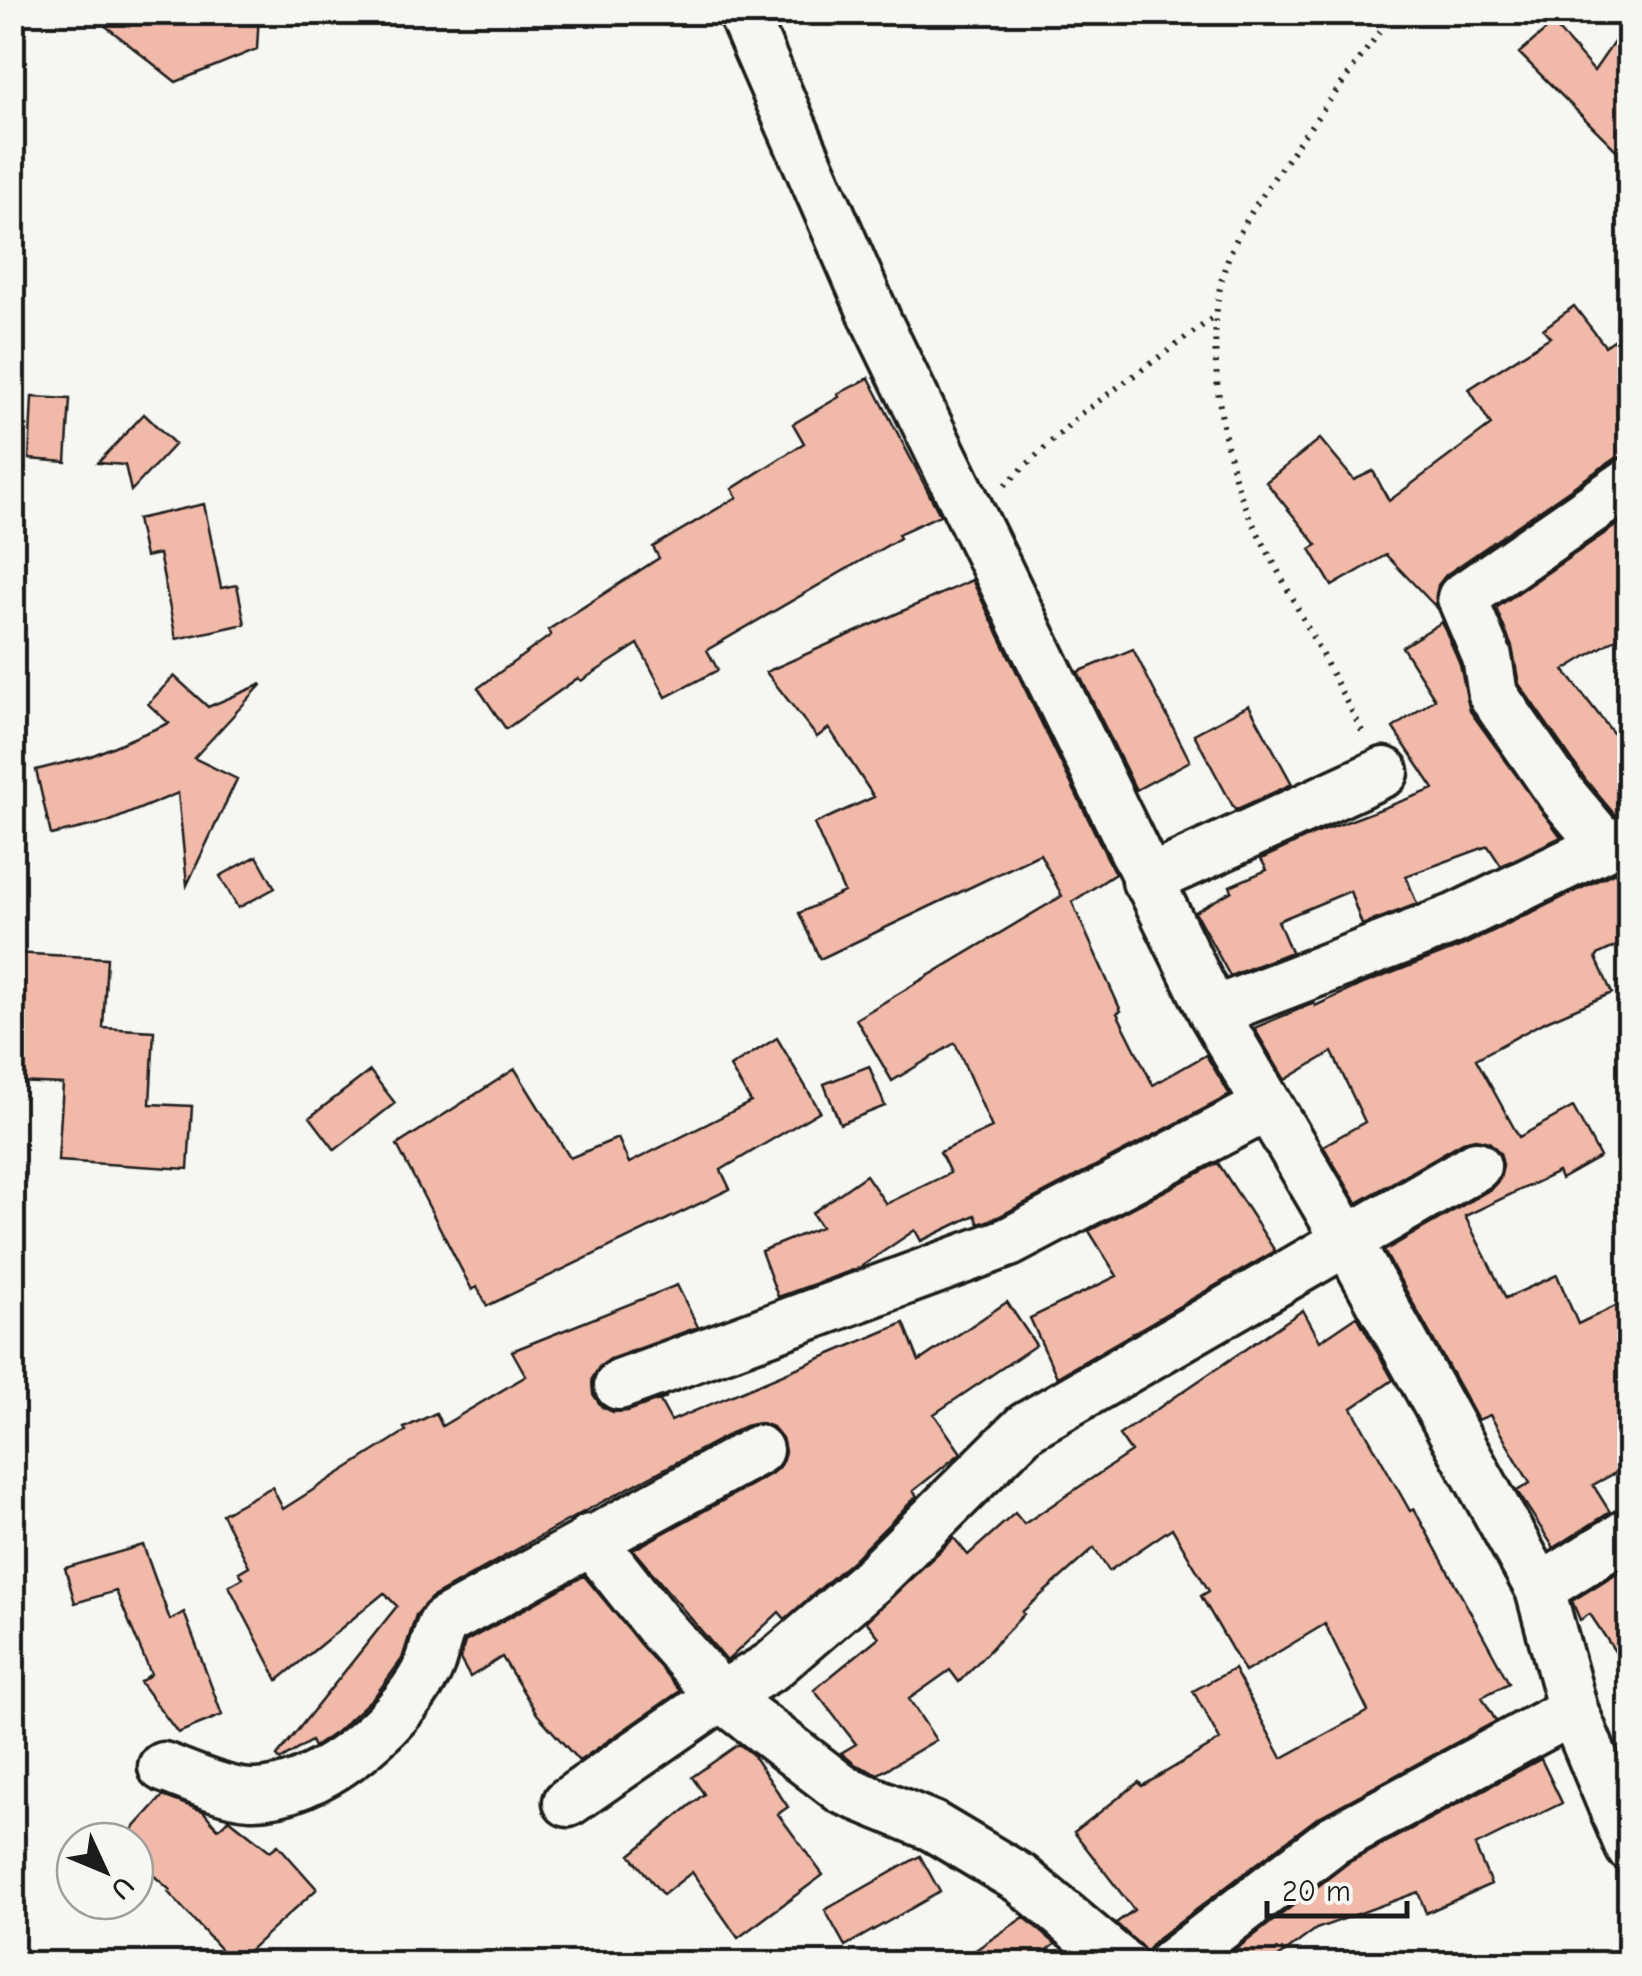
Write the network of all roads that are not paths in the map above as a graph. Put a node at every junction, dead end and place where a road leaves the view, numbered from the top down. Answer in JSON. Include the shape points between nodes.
{"nodes":[{"id":1,"x":742,"y":12,"type":"edge"},
{"id":2,"x":1630,"y":482,"type":"edge"},
{"id":3,"x":1384,"y":772,"type":"road end"},
{"id":4,"x":1617,"y":842,"type":"edge"},
{"id":5,"x":1147,"y":881,"type":"junction"},
{"id":6,"x":1214,"y":1012,"type":"junction"},
{"id":7,"x":1268,"y":1106,"type":"junction"},
{"id":8,"x":1476,"y":1166,"type":"dead end"},
{"id":9,"x":1348,"y":1242,"type":"junction"},
{"id":10,"x":620,"y":1385,"type":"dead end"},
{"id":11,"x":758,"y":1450,"type":"dead end"},
{"id":12,"x":1630,"y":1532,"type":"edge"},
{"id":13,"x":590,"y":1539,"type":"junction"},
{"id":14,"x":1540,"y":1589,"type":"junction"},
{"id":15,"x":721,"y":1696,"type":"junction"},
{"id":16,"x":1573,"y":1710,"type":"junction"},
{"id":17,"x":162,"y":1768,"type":"dead end"},
{"id":18,"x":568,"y":1802,"type":"dead end"},
{"id":19,"x":1630,"y":1847,"type":"edge"},
{"id":20,"x":1122,"y":1964,"type":"edge"},
{"id":21,"x":1171,"y":1964,"type":"edge"}],
"edges":[{"from":1,"to":5,"type":"street","via":[[877,322]]},
{"from":2,"to":4,"type":"street","via":[[1462,598],[1487,657],[1493,695],[1562,796]]},
{"from":3,"to":5,"type":"street"},
{"from":4,"to":6,"type":"street","via":[[1454,919]]},
{"from":5,"to":6,"type":"street"},
{"from":6,"to":7,"type":"street"},
{"from":7,"to":9,"type":"street"},
{"from":7,"to":10,"type":"street","via":[[1009,1242]]},
{"from":8,"to":9,"type":"street"},
{"from":9,"to":14,"type":"street"},
{"from":9,"to":15,"type":"street","via":[[1026,1427],[826,1620],[772,1666]]},
{"from":11,"to":13,"type":"street"},
{"from":12,"to":14,"type":"street"},
{"from":13,"to":15,"type":"street"},
{"from":13,"to":17,"type":"street","via":[[444,1622],[408,1701],[319,1777],[251,1794]]},
{"from":14,"to":16,"type":"street"},
{"from":15,"to":18,"type":"street"},
{"from":15,"to":20,"type":"street","via":[[842,1789],[932,1826],[1022,1879]]},
{"from":16,"to":19,"type":"street"},
{"from":16,"to":21,"type":"street","via":[[1334,1840]]}]}
